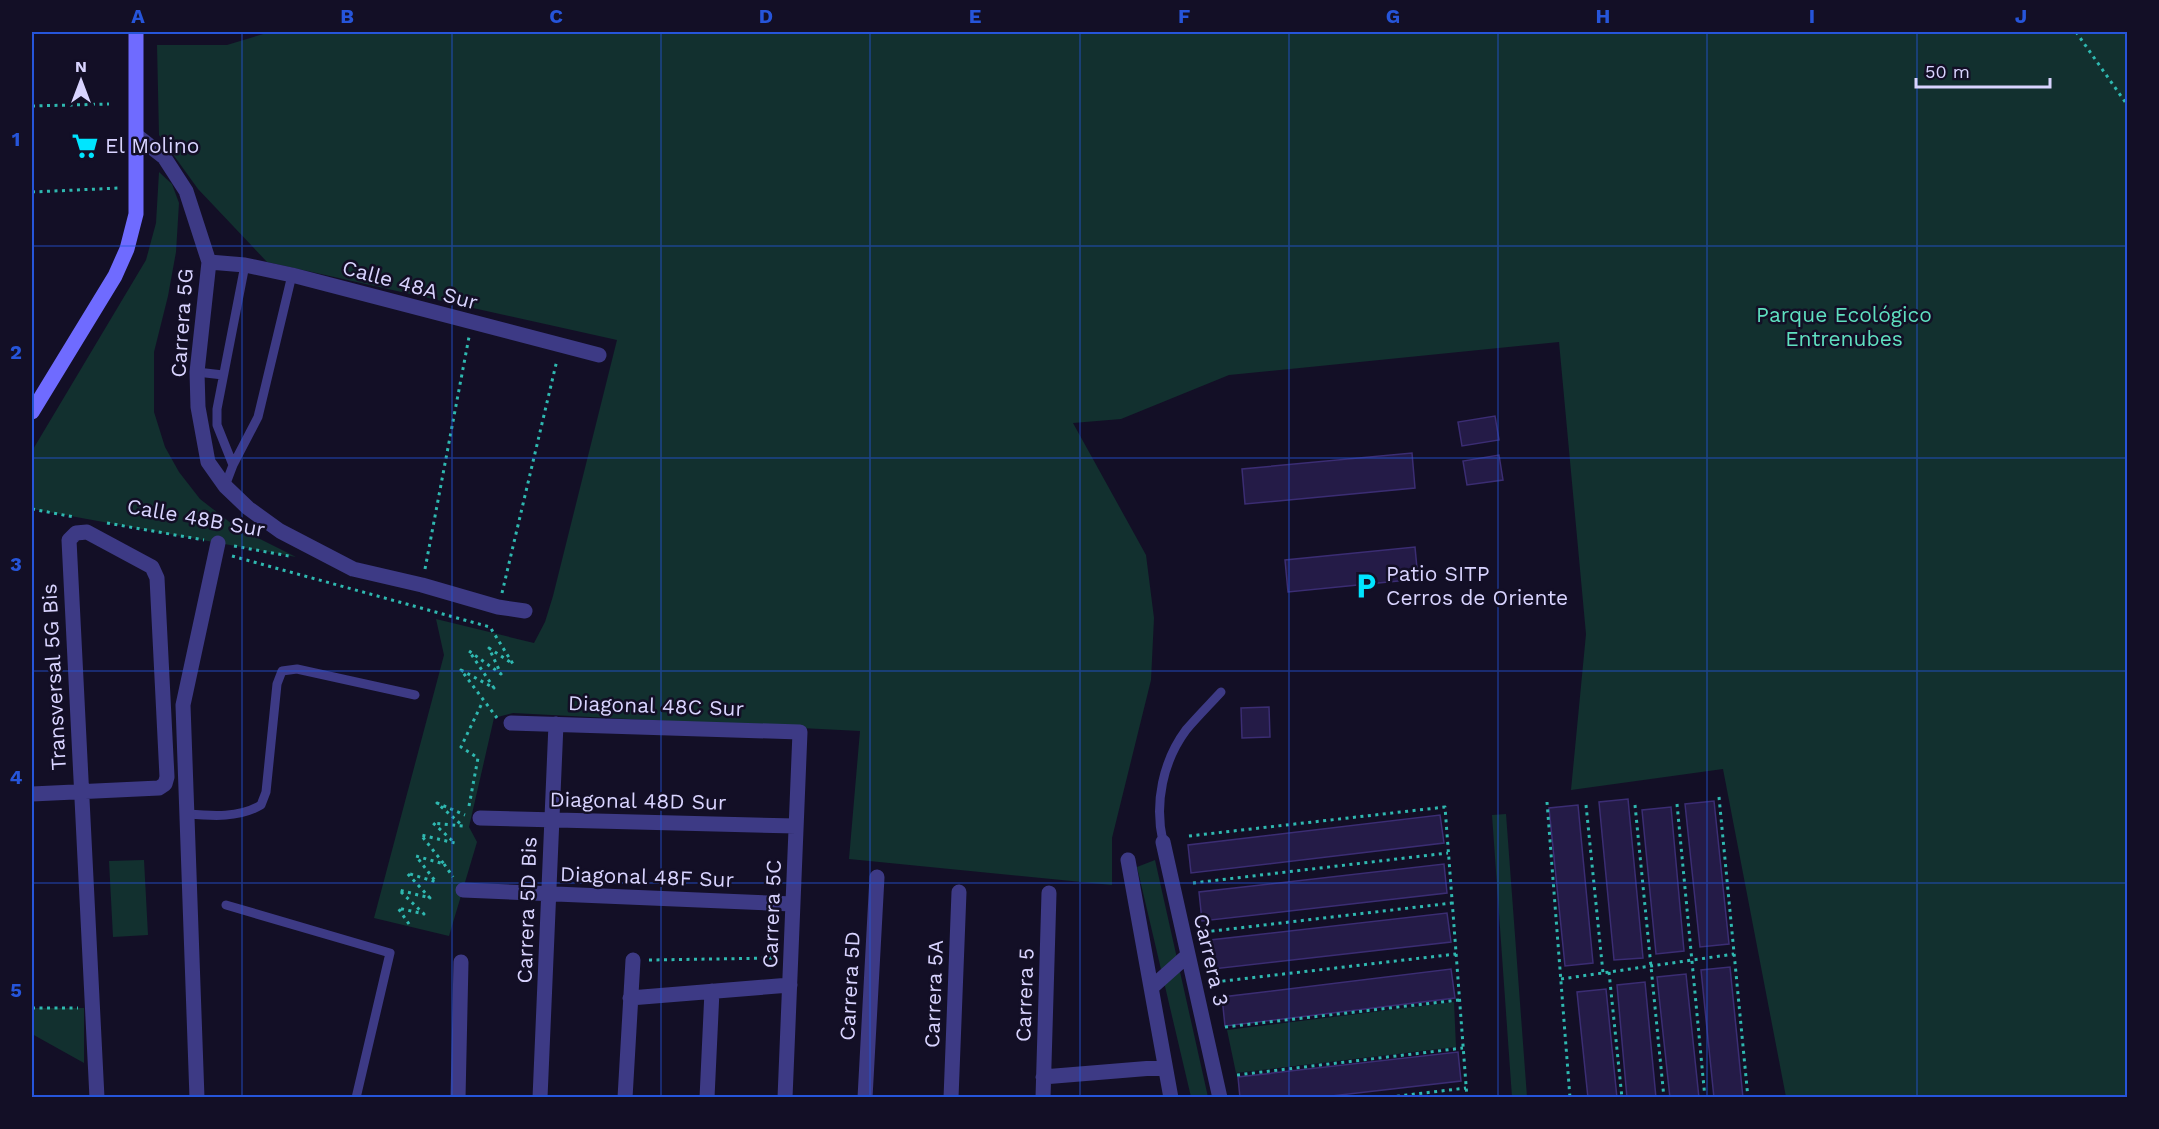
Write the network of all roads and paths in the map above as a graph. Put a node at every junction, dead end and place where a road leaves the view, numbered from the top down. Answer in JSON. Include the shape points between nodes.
{"nodes":[{"id":1,"x":136,"y":32,"type":"edge"},
{"id":2,"x":2076,"y":32,"type":"edge"},
{"id":3,"x":109,"y":104,"type":"dead end"},
{"id":4,"x":32,"y":106,"type":"edge"},
{"id":5,"x":2127,"y":106,"type":"edge"},
{"id":6,"x":137,"y":136,"type":"junction"},
{"id":7,"x":108,"y":189,"type":"dead end"},
{"id":8,"x":32,"y":192,"type":"edge"},
{"id":9,"x":209,"y":262,"type":"junction"},
{"id":10,"x":245,"y":265,"type":"junction"},
{"id":11,"x":292,"y":275,"type":"junction"},
{"id":12,"x":471,"y":323,"type":"junction"},
{"id":13,"x":561,"y":346,"type":"junction"},
{"id":14,"x":599,"y":355,"type":"dead end"},
{"id":15,"x":197,"y":372,"type":"junction"},
{"id":16,"x":223,"y":375,"type":"junction"},
{"id":17,"x":32,"y":412,"type":"edge"},
{"id":18,"x":208,"y":462,"type":"joint"},
{"id":19,"x":233,"y":465,"type":"junction"},
{"id":20,"x":225,"y":486,"type":"junction"},
{"id":21,"x":32,"y":509,"type":"edge"},
{"id":22,"x":82,"y":518,"type":"dead end"},
{"id":23,"x":105,"y":522,"type":"dead end"},
{"id":24,"x":217,"y":547,"type":"junction"},
{"id":25,"x":296,"y":557,"type":"dead end"},
{"id":26,"x":422,"y":585,"type":"junction"},
{"id":27,"x":498,"y":607,"type":"junction"},
{"id":28,"x":525,"y":611,"type":"dead end"},
{"id":29,"x":1221,"y":692,"type":"dead end"},
{"id":30,"x":415,"y":695,"type":"dead end"},
{"id":31,"x":483,"y":701,"type":"junction"},
{"id":32,"x":511,"y":723,"type":"joint"},
{"id":33,"x":556,"y":724,"type":"junction"},
{"id":34,"x":800,"y":732,"type":"joint"},
{"id":35,"x":81,"y":792,"type":"junction"},
{"id":36,"x":32,"y":794,"type":"edge"},
{"id":37,"x":1719,"y":797,"type":"dead end"},
{"id":38,"x":1547,"y":802,"type":"dead end"},
{"id":39,"x":1677,"y":804,"type":"dead end"},
{"id":40,"x":1586,"y":805,"type":"dead end"},
{"id":41,"x":1635,"y":805,"type":"dead end"},
{"id":42,"x":187,"y":814,"type":"junction"},
{"id":43,"x":480,"y":818,"type":"dead end"},
{"id":44,"x":552,"y":820,"type":"junction"},
{"id":45,"x":796,"y":826,"type":"junction"},
{"id":46,"x":1189,"y":836,"type":"dead end"},
{"id":47,"x":1161,"y":837,"type":"joint"},
{"id":48,"x":1448,"y":854,"type":"junction"},
{"id":49,"x":1128,"y":860,"type":"dead end"},
{"id":50,"x":878,"y":877,"type":"dead end"},
{"id":51,"x":1193,"y":883,"type":"dead end"},
{"id":52,"x":463,"y":890,"type":"dead end"},
{"id":53,"x":959,"y":892,"type":"dead end"},
{"id":54,"x":1048,"y":893,"type":"dead end"},
{"id":55,"x":549,"y":894,"type":"junction"},
{"id":56,"x":1452,"y":903,"type":"junction"},
{"id":57,"x":793,"y":904,"type":"junction"},
{"id":58,"x":226,"y":905,"type":"dead end"},
{"id":59,"x":409,"y":924,"type":"dead end"},
{"id":60,"x":1204,"y":932,"type":"dead end"},
{"id":61,"x":1456,"y":954,"type":"junction"},
{"id":62,"x":1734,"y":954,"type":"junction"},
{"id":63,"x":1188,"y":955,"type":"junction"},
{"id":64,"x":791,"y":958,"type":"junction"},
{"id":65,"x":633,"y":960,"type":"joint"},
{"id":66,"x":1692,"y":960,"type":"junction"},
{"id":67,"x":461,"y":962,"type":"dead end"},
{"id":68,"x":1651,"y":966,"type":"junction"},
{"id":69,"x":1610,"y":972,"type":"junction"},
{"id":70,"x":1603,"y":973,"type":"junction"},
{"id":71,"x":1561,"y":979,"type":"junction"},
{"id":72,"x":1215,"y":982,"type":"dead end"},
{"id":73,"x":790,"y":985,"type":"junction"},
{"id":74,"x":1151,"y":988,"type":"junction"},
{"id":75,"x":712,"y":991,"type":"junction"},
{"id":76,"x":630,"y":998,"type":"junction"},
{"id":77,"x":1459,"y":1000,"type":"junction"},
{"id":78,"x":32,"y":1008,"type":"edge"},
{"id":79,"x":92,"y":1008,"type":"junction"},
{"id":80,"x":1225,"y":1027,"type":"dead end"},
{"id":81,"x":1463,"y":1048,"type":"junction"},
{"id":82,"x":1165,"y":1067,"type":"junction"},
{"id":83,"x":1237,"y":1075,"type":"dead end"},
{"id":84,"x":1044,"y":1077,"type":"junction"},
{"id":85,"x":1466,"y":1088,"type":"junction"},
{"id":86,"x":97,"y":1098,"type":"edge"},
{"id":87,"x":197,"y":1098,"type":"edge"},
{"id":88,"x":356,"y":1098,"type":"edge"},
{"id":89,"x":458,"y":1098,"type":"edge"},
{"id":90,"x":540,"y":1098,"type":"edge"},
{"id":91,"x":626,"y":1098,"type":"edge"},
{"id":92,"x":707,"y":1098,"type":"edge"},
{"id":93,"x":785,"y":1098,"type":"edge"},
{"id":94,"x":866,"y":1098,"type":"edge"},
{"id":95,"x":951,"y":1098,"type":"edge"},
{"id":96,"x":1043,"y":1098,"type":"edge"},
{"id":97,"x":1171,"y":1098,"type":"edge"},
{"id":98,"x":1220,"y":1098,"type":"edge"},
{"id":99,"x":1382,"y":1098,"type":"edge"},
{"id":100,"x":1467,"y":1098,"type":"edge"},
{"id":101,"x":1570,"y":1098,"type":"edge"},
{"id":102,"x":1622,"y":1098,"type":"edge"},
{"id":103,"x":1664,"y":1098,"type":"edge"},
{"id":104,"x":1706,"y":1098,"type":"edge"},
{"id":105,"x":1748,"y":1098,"type":"edge"}],
"edges":[{"from":1,"to":6,"type":"main road"},
{"from":2,"to":5,"type":"path"},
{"from":3,"to":4,"type":"path"},
{"from":6,"to":9,"type":"street","name":"Carrera 5G","via":[[164,157],[186,191]]},
{"from":6,"to":17,"type":"main road","via":[[136,214],[127,249],[115,276]]},
{"from":7,"to":8,"type":"path"},
{"from":9,"to":10,"type":"street","name":"Calle 48A Sur"},
{"from":9,"to":15,"type":"street","name":"Carrera 5G"},
{"from":10,"to":11,"type":"street","name":"Calle 48A Sur"},
{"from":10,"to":16,"type":"lane"},
{"from":11,"to":12,"type":"street","name":"Calle 48A Sur"},
{"from":11,"to":19,"type":"lane","via":[[258,417]]},
{"from":12,"to":13,"type":"street","name":"Calle 48A Sur"},
{"from":12,"to":26,"type":"path"},
{"from":13,"to":14,"type":"street","name":"Calle 48A Sur"},
{"from":13,"to":27,"type":"path"},
{"from":15,"to":16,"type":"lane"},
{"from":15,"to":18,"type":"street","name":"Carrera 5G","via":[[198,407]]},
{"from":16,"to":19,"type":"lane","via":[[217,425]]},
{"from":18,"to":20,"type":"street","name":"Calle 48B Sur"},
{"from":19,"to":20,"type":"lane"},
{"from":20,"to":26,"type":"street","name":"Calle 48B Sur","via":[[280,531],[352,569]]},
{"from":21,"to":22,"type":"path"},
{"from":23,"to":24,"type":"path","name":"Calle 48B Sur"},
{"from":24,"to":25,"type":"path","name":"Calle 48B Sur"},
{"from":24,"to":31,"type":"path","via":[[490,627],[513,664],[489,648],[501,674],[469,651],[495,688],[461,670]]},
{"from":24,"to":42,"type":"street","via":[[183,705]]},
{"from":26,"to":27,"type":"street","name":"Calle 48B Sur"},
{"from":27,"to":28,"type":"street","name":"Calle 48B Sur"},
{"from":29,"to":47,"type":"lane","via":[[1186,731],[1166,765],[1160,802]]},
{"from":30,"to":42,"type":"lane","via":[[297,669],[282,671],[261,805],[237,815]]},
{"from":31,"to":32,"type":"path","via":[[500,722]]},
{"from":31,"to":59,"type":"path","via":[[460,747],[478,758],[467,816],[437,803],[463,826],[433,823],[456,843],[421,835],[444,864],[416,856],[436,882],[407,873],[430,898],[399,890],[424,914],[398,908]]},
{"from":32,"to":33,"type":"street","name":"Diagonal 48C Sur"},
{"from":33,"to":34,"type":"street","name":"Diagonal 48C Sur"},
{"from":33,"to":44,"type":"street","name":"Carrera 5D Bis"},
{"from":34,"to":45,"type":"street","name":"Carrera 5C"},
{"from":35,"to":35,"type":"street","name":"Transversal 5G Bis","via":[[69,540],[76,533],[87,532],[152,567],[157,578],[167,777],[159,788]]},
{"from":35,"to":36,"type":"street"},
{"from":35,"to":79,"type":"street","name":"Transversal 5G Bis"},
{"from":37,"to":62,"type":"path"},
{"from":38,"to":71,"type":"path"},
{"from":39,"to":66,"type":"path"},
{"from":40,"to":70,"type":"path"},
{"from":41,"to":68,"type":"path"},
{"from":42,"to":87,"type":"street"},
{"from":43,"to":44,"type":"street","name":"Diagonal 48D Sur"},
{"from":44,"to":45,"type":"street","name":"Diagonal 48D Sur"},
{"from":44,"to":55,"type":"street","name":"Carrera 5D Bis"},
{"from":45,"to":57,"type":"street","name":"Carrera 5C"},
{"from":46,"to":48,"type":"path","via":[[1445,807]]},
{"from":47,"to":63,"type":"street","name":"Carrera 3"},
{"from":48,"to":51,"type":"path"},
{"from":48,"to":56,"type":"path"},
{"from":49,"to":74,"type":"street"},
{"from":50,"to":94,"type":"street","name":"Carrera 5D"},
{"from":52,"to":55,"type":"street","name":"Diagonal 48F Sur"},
{"from":53,"to":95,"type":"street","name":"Carrera 5A"},
{"from":54,"to":84,"type":"street","name":"Carrera 5"},
{"from":55,"to":57,"type":"street","name":"Diagonal 48F Sur"},
{"from":55,"to":90,"type":"street","name":"Carrera 5D Bis"},
{"from":56,"to":60,"type":"path"},
{"from":56,"to":61,"type":"path"},
{"from":57,"to":64,"type":"street","name":"Carrera 5C"},
{"from":58,"to":88,"type":"lane","via":[[390,953]]},
{"from":61,"to":72,"type":"path"},
{"from":61,"to":77,"type":"path"},
{"from":62,"to":66,"type":"path"},
{"from":62,"to":105,"type":"path"},
{"from":63,"to":74,"type":"street"},
{"from":63,"to":98,"type":"street","name":"Carrera 3"},
{"from":64,"to":65,"type":"path"},
{"from":64,"to":73,"type":"street","name":"Carrera 5C"},
{"from":65,"to":76,"type":"street"},
{"from":66,"to":68,"type":"path"},
{"from":66,"to":104,"type":"path"},
{"from":67,"to":89,"type":"street"},
{"from":68,"to":69,"type":"path"},
{"from":68,"to":103,"type":"path"},
{"from":69,"to":70,"type":"path"},
{"from":69,"to":102,"type":"path"},
{"from":70,"to":71,"type":"path"},
{"from":71,"to":101,"type":"path"},
{"from":73,"to":75,"type":"street"},
{"from":73,"to":93,"type":"street","name":"Carrera 5C"},
{"from":74,"to":82,"type":"street"},
{"from":75,"to":76,"type":"street"},
{"from":75,"to":92,"type":"street"},
{"from":76,"to":91,"type":"street"},
{"from":77,"to":80,"type":"path"},
{"from":77,"to":81,"type":"path"},
{"from":78,"to":79,"type":"path"},
{"from":79,"to":86,"type":"street","name":"Transversal 5G Bis"},
{"from":81,"to":83,"type":"path"},
{"from":81,"to":85,"type":"path"},
{"from":82,"to":84,"type":"street"},
{"from":82,"to":97,"type":"street"},
{"from":84,"to":96,"type":"street","name":"Carrera 5"},
{"from":85,"to":99,"type":"path"},
{"from":85,"to":100,"type":"path"}]}
